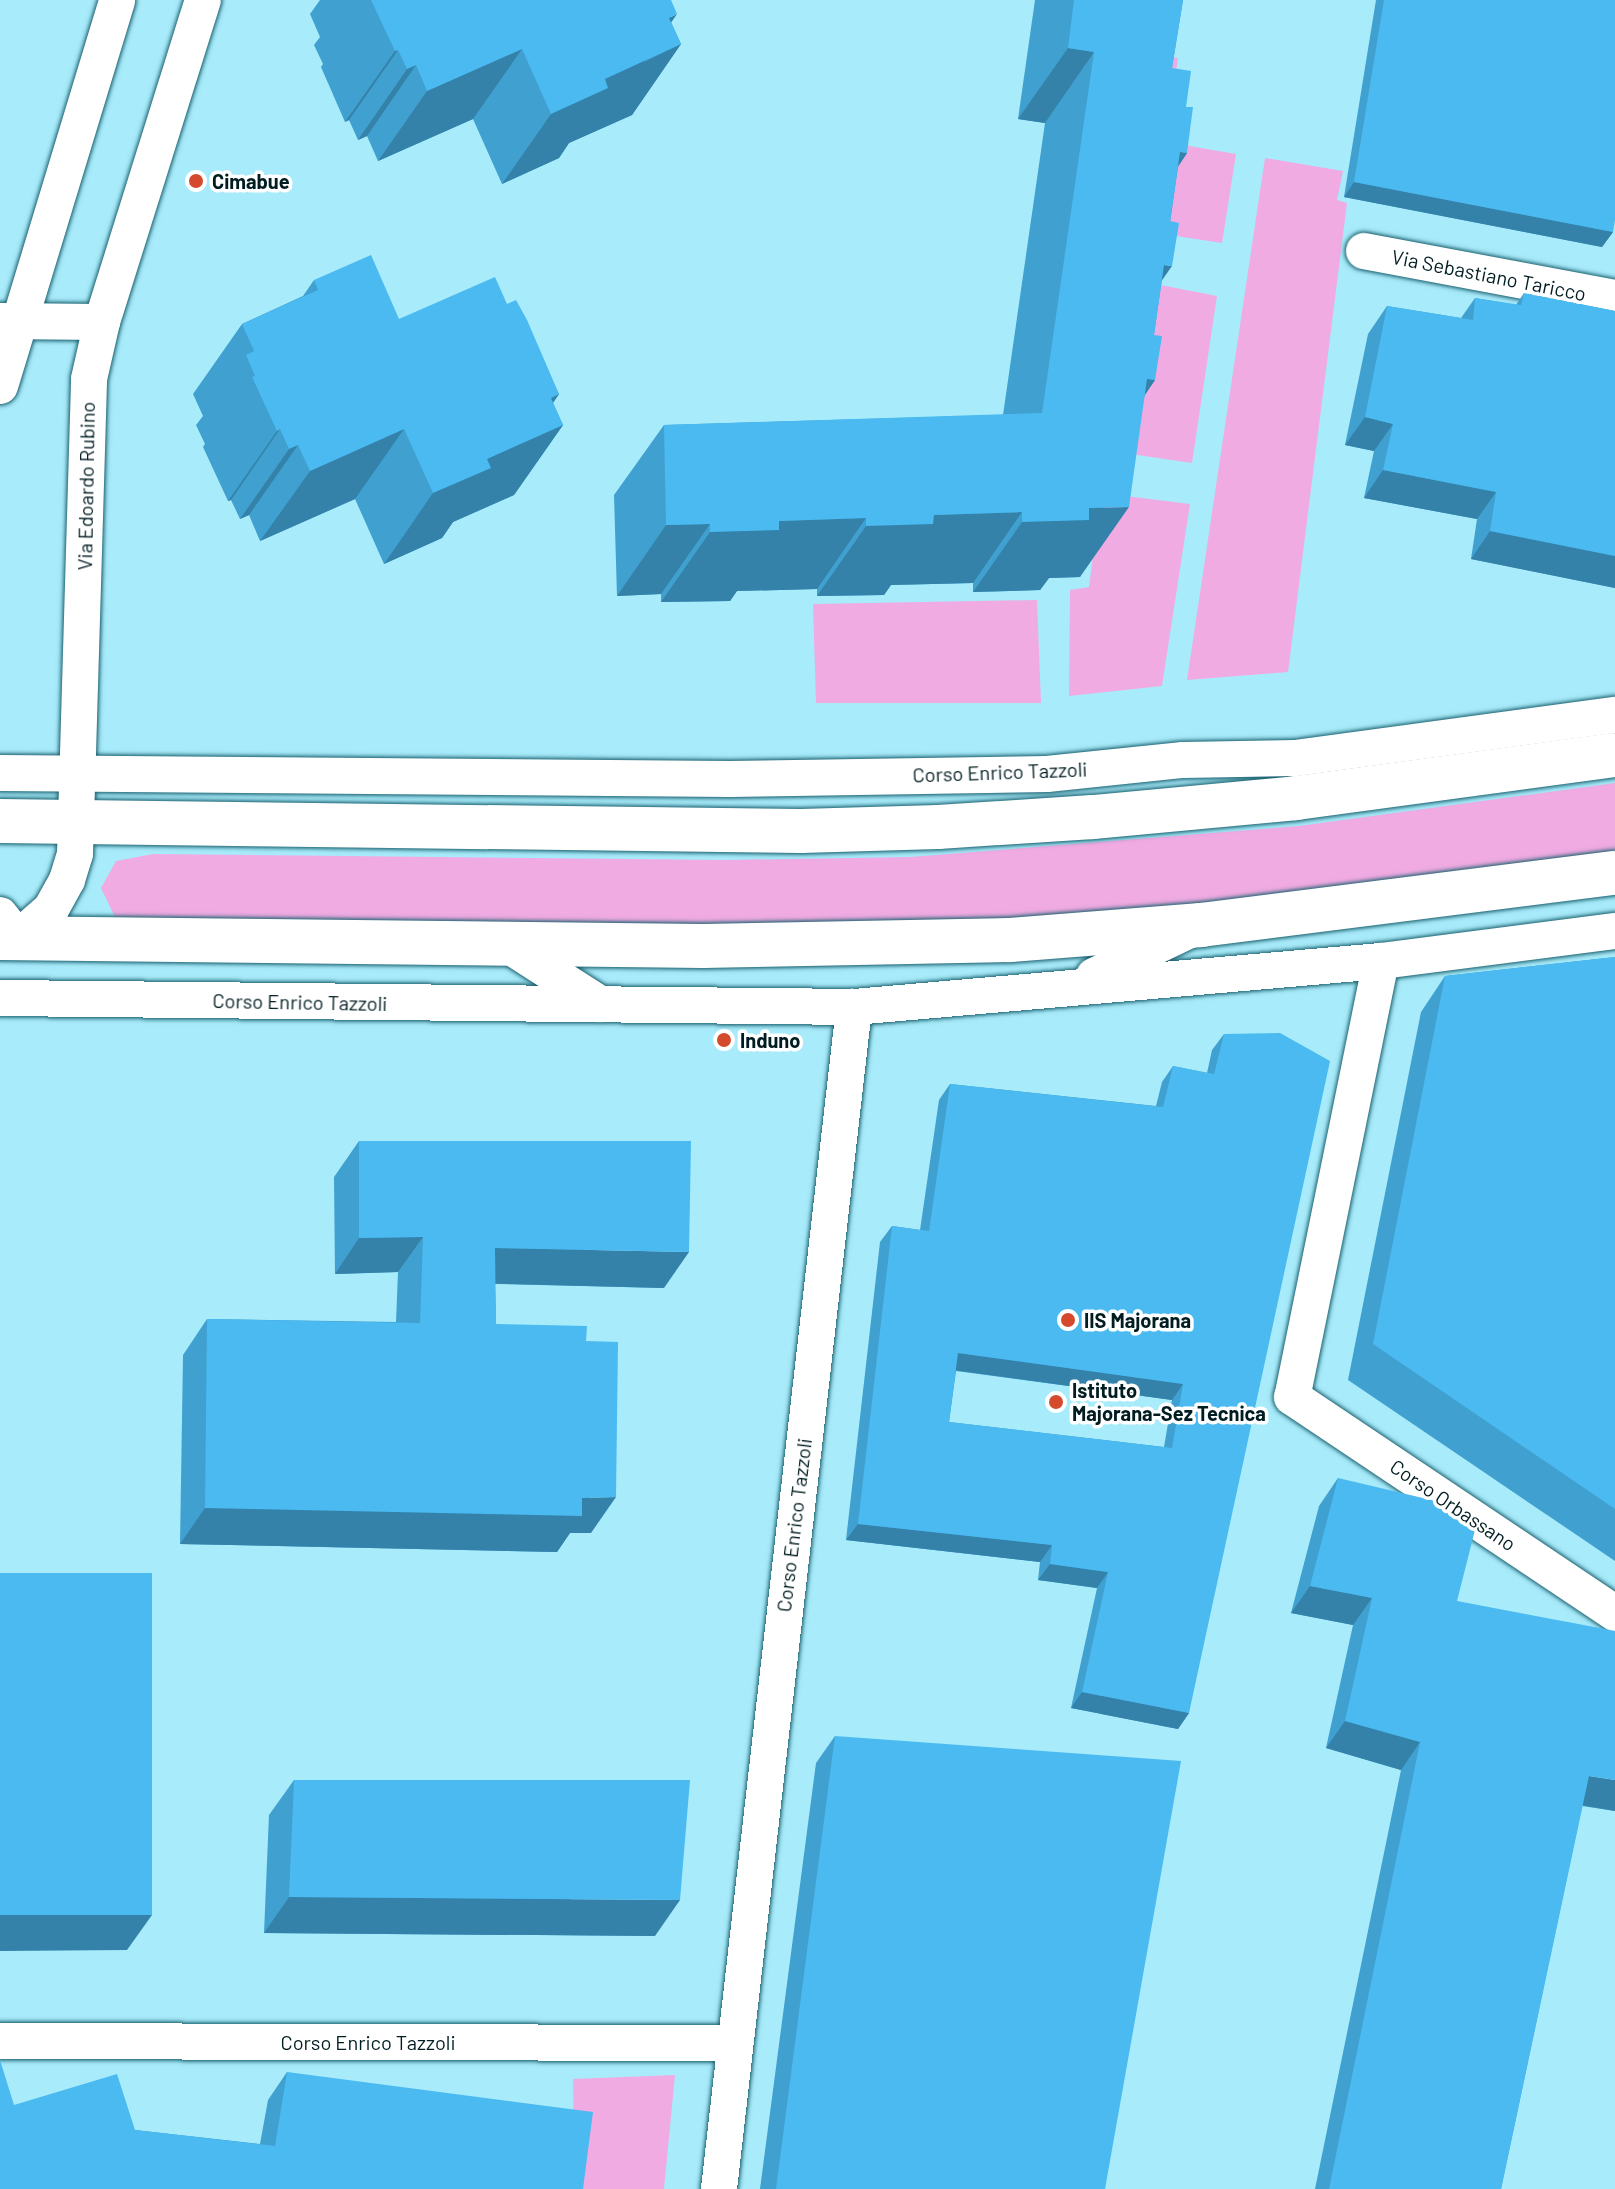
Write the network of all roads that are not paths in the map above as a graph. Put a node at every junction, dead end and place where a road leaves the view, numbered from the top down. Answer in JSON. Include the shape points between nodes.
{"nodes":[{"id":1,"x":117,"y":0,"type":"edge"},
{"id":2,"x":203,"y":0,"type":"edge"},
{"id":3,"x":1364,"y":251,"type":"dead end"},
{"id":4,"x":1615,"y":298,"type":"edge"},
{"id":5,"x":10,"y":321,"type":"edge"},
{"id":6,"x":102,"y":322,"type":"junction"},
{"id":7,"x":0,"y":386,"type":"edge"},
{"id":8,"x":1615,"y":715,"type":"edge"},
{"id":9,"x":1615,"y":755,"type":"edge"},
{"id":10,"x":79,"y":772,"type":"junction"},
{"id":11,"x":0,"y":773,"type":"edge"},
{"id":12,"x":381,"y":776,"type":"junction"},
{"id":13,"x":0,"y":821,"type":"edge"},
{"id":14,"x":78,"y":822,"type":"junction"},
{"id":15,"x":467,"y":828,"type":"junction"},
{"id":16,"x":1615,"y":873,"type":"edge"},
{"id":17,"x":1201,"y":925,"type":"junction"},
{"id":18,"x":6,"y":931,"type":"edge"},
{"id":19,"x":1615,"y":931,"type":"edge"},
{"id":20,"x":505,"y":943,"type":"junction"},
{"id":21,"x":1381,"y":961,"type":"junction"},
{"id":22,"x":1067,"y":988,"type":"junction"},
{"id":23,"x":0,"y":998,"type":"edge"},
{"id":24,"x":600,"y":1004,"type":"junction"},
{"id":25,"x":854,"y":1007,"type":"junction"},
{"id":26,"x":1615,"y":1613,"type":"edge"},
{"id":27,"x":0,"y":2041,"type":"edge"},
{"id":28,"x":735,"y":2043,"type":"junction"},
{"id":29,"x":719,"y":2189,"type":"edge"}],
"edges":[{"from":1,"to":5,"type":"street"},
{"from":2,"to":6,"type":"street","name":"Via Edoardo Rubino"},
{"from":3,"to":4,"type":"street","name":"Via Sebastiano Taricco"},
{"from":5,"to":6,"type":"street"},
{"from":5,"to":7,"type":"street"},
{"from":6,"to":10,"type":"street","name":"Via Edoardo Rubino","via":[[89,379]]},
{"from":8,"to":12,"type":"street","name":"Corso Enrico Tazzoli","via":[[1296,758],[1183,760],[1047,774],[730,779]]},
{"from":9,"to":15,"type":"street","via":[[1296,798],[1078,818],[801,831]]},
{"from":10,"to":11,"type":"street","name":"Corso Enrico Tazzoli"},
{"from":10,"to":12,"type":"street","name":"Corso Enrico Tazzoli"},
{"from":10,"to":14,"type":"street","name":"Via Edoardo Rubino"},
{"from":12,"to":15,"type":"street"},
{"from":13,"to":14,"type":"street"},
{"from":14,"to":15,"type":"street"},
{"from":14,"to":18,"type":"street","name":"Via Edoardo Rubino","via":[[67,880],[51,909]]},
{"from":16,"to":17,"type":"street","name":"Corso Enrico Tazzoli"},
{"from":17,"to":20,"type":"street","name":"Corso Enrico Tazzoli","via":[[1089,936],[851,946]]},
{"from":17,"to":22,"type":"street","name":"Corso Enrico Tazzoli"},
{"from":18,"to":20,"type":"street","name":"Corso Enrico Tazzoli"},
{"from":19,"to":21,"type":"street","name":"Corso Enrico Tazzoli"},
{"from":20,"to":24,"type":"street"},
{"from":21,"to":22,"type":"street","name":"Corso Enrico Tazzoli"},
{"from":21,"to":26,"type":"street","name":"Corso Orbassano","via":[[1292,1397]]},
{"from":22,"to":25,"type":"street","name":"Corso Enrico Tazzoli"},
{"from":23,"to":24,"type":"street","name":"Corso Enrico Tazzoli"},
{"from":24,"to":25,"type":"street","name":"Corso Enrico Tazzoli"},
{"from":25,"to":28,"type":"street","name":"Corso Enrico Tazzoli"},
{"from":27,"to":28,"type":"street","name":"Corso Enrico Tazzoli"},
{"from":28,"to":29,"type":"street","name":"Corso Enrico Tazzoli"}]}
